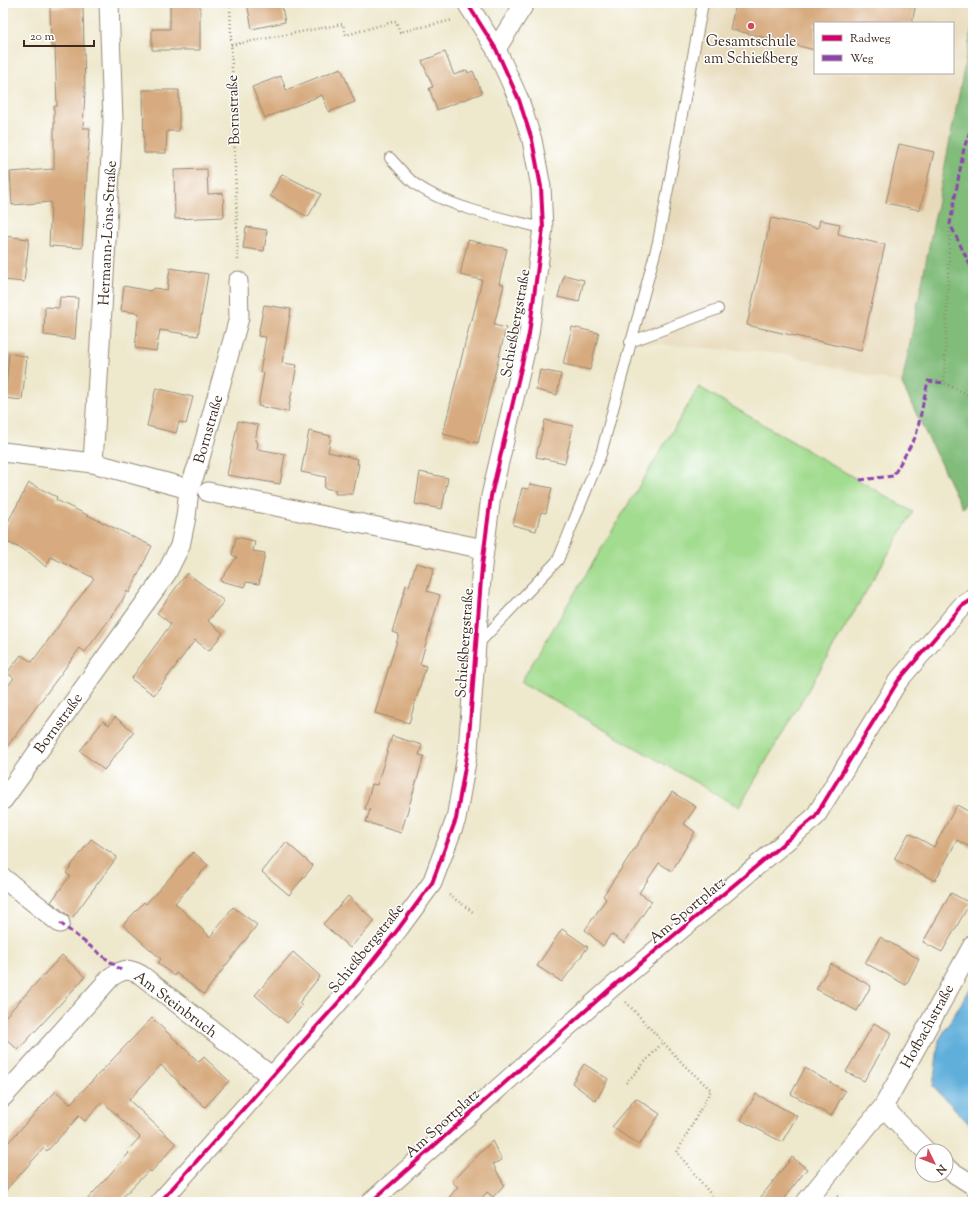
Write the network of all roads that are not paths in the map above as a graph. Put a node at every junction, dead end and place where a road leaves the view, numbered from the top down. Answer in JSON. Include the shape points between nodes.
{"nodes":[{"id":1,"x":109,"y":3,"type":"edge"},
{"id":2,"x":525,"y":3,"type":"edge"},
{"id":3,"x":703,"y":3,"type":"edge"},
{"id":4,"x":471,"y":9,"type":"edge"},
{"id":5,"x":496,"y":49,"type":"junction"},
{"id":6,"x":390,"y":158,"type":"dead end"},
{"id":7,"x":543,"y":228,"type":"junction"},
{"id":8,"x":238,"y":281,"type":"road end"},
{"id":9,"x":718,"y":309,"type":"dead end"},
{"id":10,"x":630,"y":342,"type":"junction"},
{"id":11,"x":3,"y":452,"type":"edge"},
{"id":12,"x":93,"y":463,"type":"junction"},
{"id":13,"x":189,"y":489,"type":"junction"},
{"id":14,"x":208,"y":492,"type":"dead end"},
{"id":15,"x":484,"y":549,"type":"junction"},
{"id":16,"x":973,"y":599,"type":"edge"},
{"id":17,"x":476,"y":646,"type":"junction"},
{"id":18,"x":3,"y":800,"type":"edge"},
{"id":19,"x":3,"y":878,"type":"edge"},
{"id":20,"x":60,"y":923,"type":"dead end"},
{"id":21,"x":973,"y":945,"type":"edge"},
{"id":22,"x":271,"y":1076,"type":"junction"},
{"id":23,"x":3,"y":1097,"type":"edge"},
{"id":24,"x":883,"y":1107,"type":"junction"},
{"id":25,"x":918,"y":1143,"type":"edge"},
{"id":26,"x":954,"y":1173,"type":"edge"},
{"id":27,"x":973,"y":1185,"type":"edge"},
{"id":28,"x":160,"y":1202,"type":"edge"},
{"id":29,"x":371,"y":1202,"type":"edge"},
{"id":30,"x":806,"y":1202,"type":"edge"}],
"edges":[{"from":1,"to":12,"type":"street","name":"Hermann-Löns-Straße","via":[[113,121]]},
{"from":2,"to":5,"type":"street"},
{"from":3,"to":10,"type":"lane","name":"Schießbergstraße","via":[[658,242]]},
{"from":4,"to":5,"type":"street","name":"Schießbergstraße"},
{"from":5,"to":7,"type":"street","name":"Schießbergstraße","via":[[532,140],[541,187]]},
{"from":6,"to":7,"type":"lane","via":[[418,186],[444,199],[494,217]]},
{"from":7,"to":15,"type":"street","name":"Schießbergstraße","via":[[529,334],[491,496]]},
{"from":8,"to":13,"type":"street","name":"Bornstraße","via":[[239,318]]},
{"from":9,"to":10,"type":"lane"},
{"from":10,"to":17,"type":"lane","name":"Schießbergstraße","via":[[601,454],[558,560]]},
{"from":11,"to":12,"type":"street"},
{"from":12,"to":13,"type":"street"},
{"from":13,"to":18,"type":"street","name":"Bornstraße","via":[[180,546],[166,574]]},
{"from":14,"to":15,"type":"street"},
{"from":15,"to":17,"type":"street","name":"Schießbergstraße"},
{"from":16,"to":29,"type":"street","name":"Am Sportplatz","via":[[962,606],[898,681],[815,817],[611,988]]},
{"from":17,"to":22,"type":"street","name":"Schießbergstraße","via":[[468,750],[456,819],[432,883],[400,928],[352,987]]},
{"from":19,"to":20,"type":"street"},
{"from":21,"to":24,"type":"street","name":"Hofbachstraße"},
{"from":22,"to":23,"type":"street","name":"Am Steinbruch","via":[[130,969],[121,970],[111,977]]},
{"from":22,"to":28,"type":"street","name":"Schießbergstraße"},
{"from":24,"to":25,"type":"street"},
{"from":24,"to":30,"type":"street","name":"Hofbachstraße"},
{"from":26,"to":27,"type":"street"}]}
